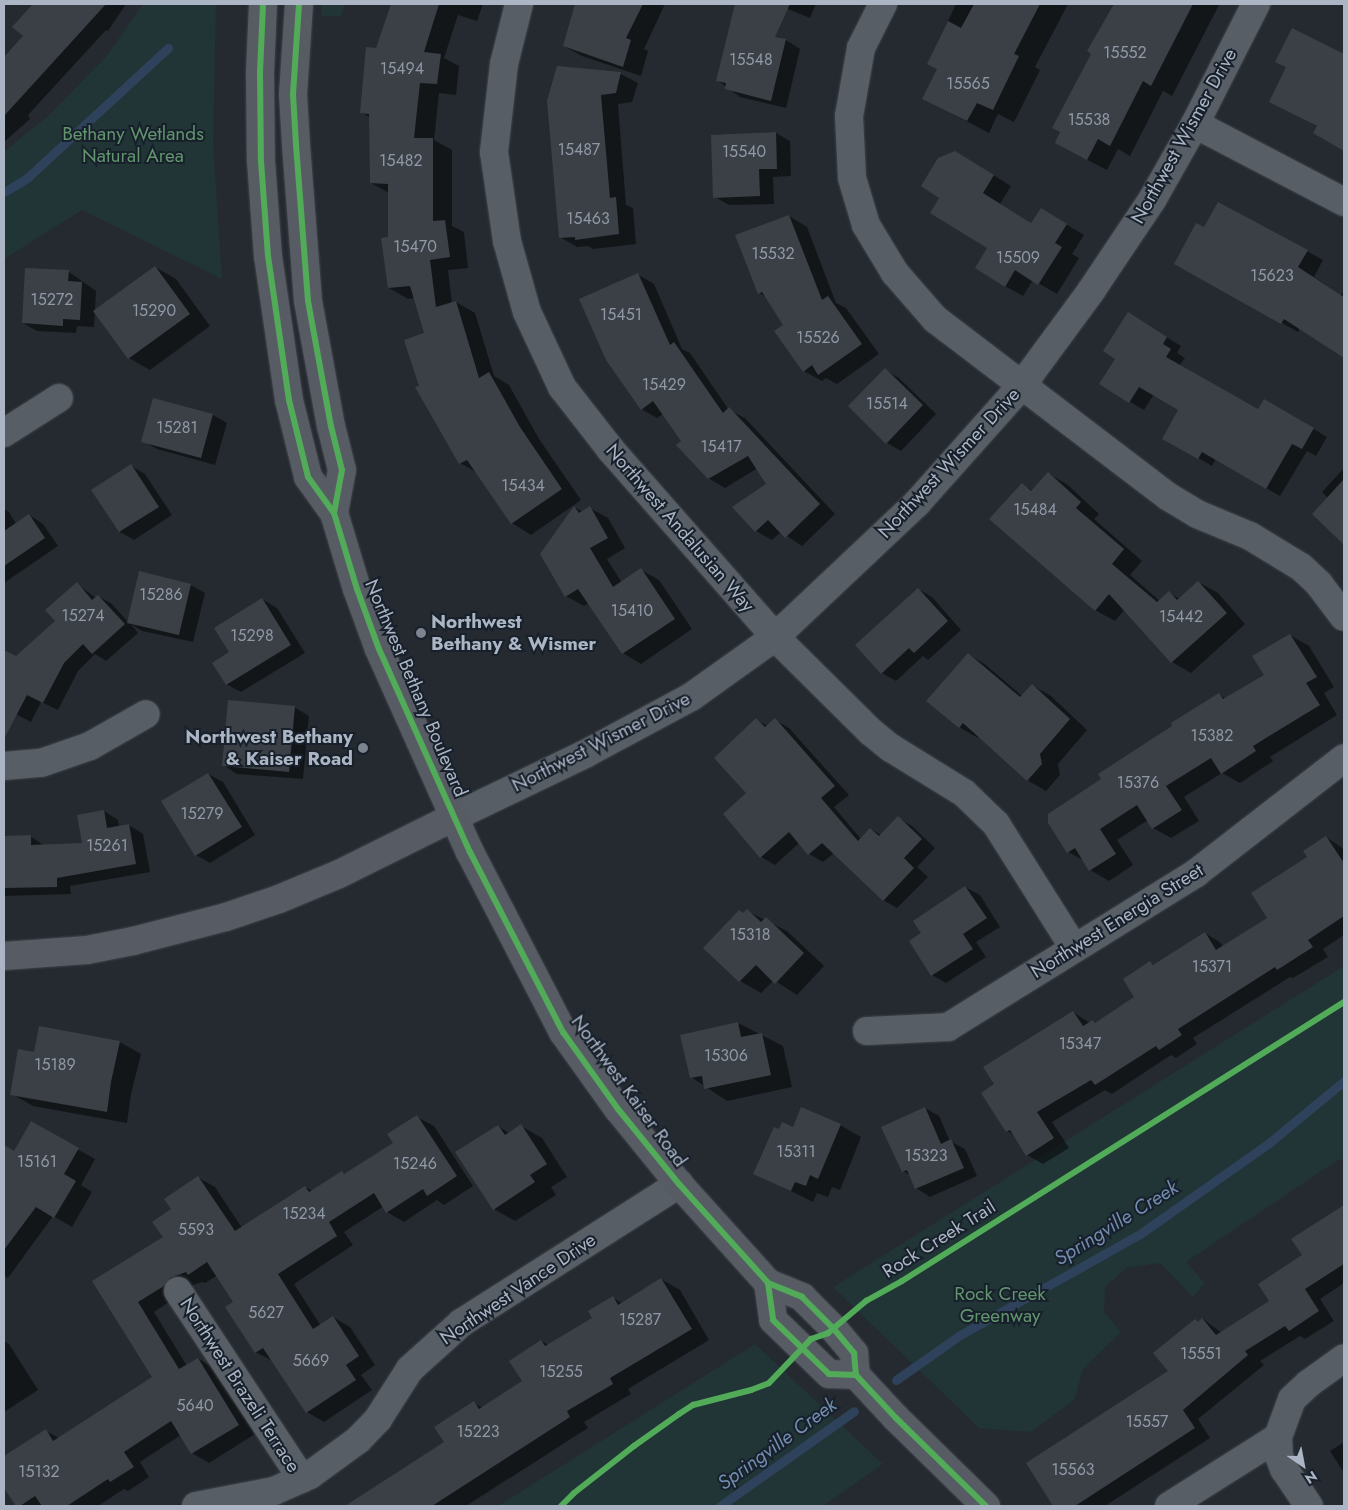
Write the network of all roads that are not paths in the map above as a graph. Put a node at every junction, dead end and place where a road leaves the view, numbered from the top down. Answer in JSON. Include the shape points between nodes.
{"nodes":[{"id":1,"x":263,"y":4,"type":"edge"},
{"id":2,"x":298,"y":4,"type":"edge"},
{"id":3,"x":519,"y":4,"type":"edge"},
{"id":4,"x":884,"y":4,"type":"edge"},
{"id":5,"x":1256,"y":4,"type":"edge"},
{"id":6,"x":1195,"y":124,"type":"junction"},
{"id":7,"x":1344,"y":202,"type":"edge"},
{"id":8,"x":1022,"y":384,"type":"junction"},
{"id":9,"x":59,"y":398,"type":"dead end"},
{"id":10,"x":4,"y":433,"type":"edge"},
{"id":11,"x":334,"y":513,"type":"junction"},
{"id":12,"x":1344,"y":617,"type":"edge"},
{"id":13,"x":775,"y":637,"type":"junction"},
{"id":14,"x":146,"y":714,"type":"dead end"},
{"id":15,"x":1344,"y":758,"type":"edge"},
{"id":16,"x":4,"y":766,"type":"edge"},
{"id":17,"x":454,"y":817,"type":"junction"},
{"id":18,"x":1074,"y":948,"type":"junction"},
{"id":19,"x":4,"y":956,"type":"edge"},
{"id":20,"x":866,"y":1031,"type":"dead end"},
{"id":21,"x":678,"y":1184,"type":"junction"},
{"id":22,"x":768,"y":1283,"type":"junction"},
{"id":23,"x":178,"y":1291,"type":"dead end"},
{"id":24,"x":1344,"y":1358,"type":"edge"},
{"id":25,"x":856,"y":1374,"type":"junction"},
{"id":26,"x":1278,"y":1437,"type":"junction"},
{"id":27,"x":302,"y":1479,"type":"junction"},
{"id":28,"x":196,"y":1506,"type":"edge"},
{"id":29,"x":986,"y":1506,"type":"edge"},
{"id":30,"x":1169,"y":1506,"type":"edge"},
{"id":31,"x":1309,"y":1506,"type":"edge"}],
"edges":[{"from":1,"to":11,"type":"main road","name":"Northwest Bethany Boulevard","via":[[261,160],[275,315],[289,400],[308,477]]},
{"from":2,"to":11,"type":"main road","name":"Northwest Bethany Boulevard","via":[[293,94],[298,173],[308,301],[342,470]]},
{"from":3,"to":13,"type":"street","name":"Northwest Andalusian Way","via":[[504,64],[494,152],[507,242],[527,312],[568,395],[611,450]]},
{"from":4,"to":8,"type":"street","via":[[861,48],[849,116],[852,178],[866,225],[895,273],[935,319]]},
{"from":5,"to":6,"type":"street","name":"Northwest Wismer Drive"},
{"from":6,"to":7,"type":"street"},
{"from":6,"to":8,"type":"street","name":"Northwest Wismer Drive","via":[[1137,222]]},
{"from":8,"to":12,"type":"street","via":[[1169,497],[1196,514],[1250,536],[1301,566],[1320,584]]},
{"from":8,"to":13,"type":"street","name":"Northwest Wismer Drive","via":[[917,503]]},
{"from":9,"to":10,"type":"street"},
{"from":11,"to":17,"type":"main road","name":"Northwest Bethany Boulevard","via":[[379,648]]},
{"from":13,"to":17,"type":"street","name":"Northwest Wismer Drive","via":[[691,697],[659,715]]},
{"from":13,"to":18,"type":"street","name":"Northwest Andalusian Way","via":[[871,732],[964,793],[996,824]]},
{"from":14,"to":16,"type":"street","via":[[90,746],[41,763]]},
{"from":15,"to":18,"type":"street","name":"Northwest Energia Street","via":[[1196,872]]},
{"from":17,"to":19,"type":"main road","via":[[339,874],[226,917],[87,950]]},
{"from":17,"to":21,"type":"main road","name":"Northwest Kaiser Road","via":[[563,1032],[618,1110]]},
{"from":18,"to":20,"type":"street","name":"Northwest Energia Street","via":[[948,1027]]},
{"from":21,"to":22,"type":"main road","name":"Northwest Kaiser Road"},
{"from":21,"to":27,"type":"street","name":"Northwest Vance Drive","via":[[461,1323],[410,1369],[378,1418],[358,1440]]},
{"from":22,"to":25,"type":"main road","name":"Northwest Kaiser Road","via":[[802,1297],[833,1328],[854,1354]]},
{"from":22,"to":25,"type":"main road","via":[[774,1320],[829,1374]]},
{"from":23,"to":27,"type":"street","name":"Northwest Brazeli Terrace"},
{"from":24,"to":26,"type":"street","via":[[1292,1399]]},
{"from":25,"to":29,"type":"main road"},
{"from":26,"to":30,"type":"street"},
{"from":26,"to":31,"type":"street","via":[[1279,1456],[1284,1469]]},
{"from":27,"to":28,"type":"street","name":"Northwest Vance Drive","via":[[256,1496]]}]}
